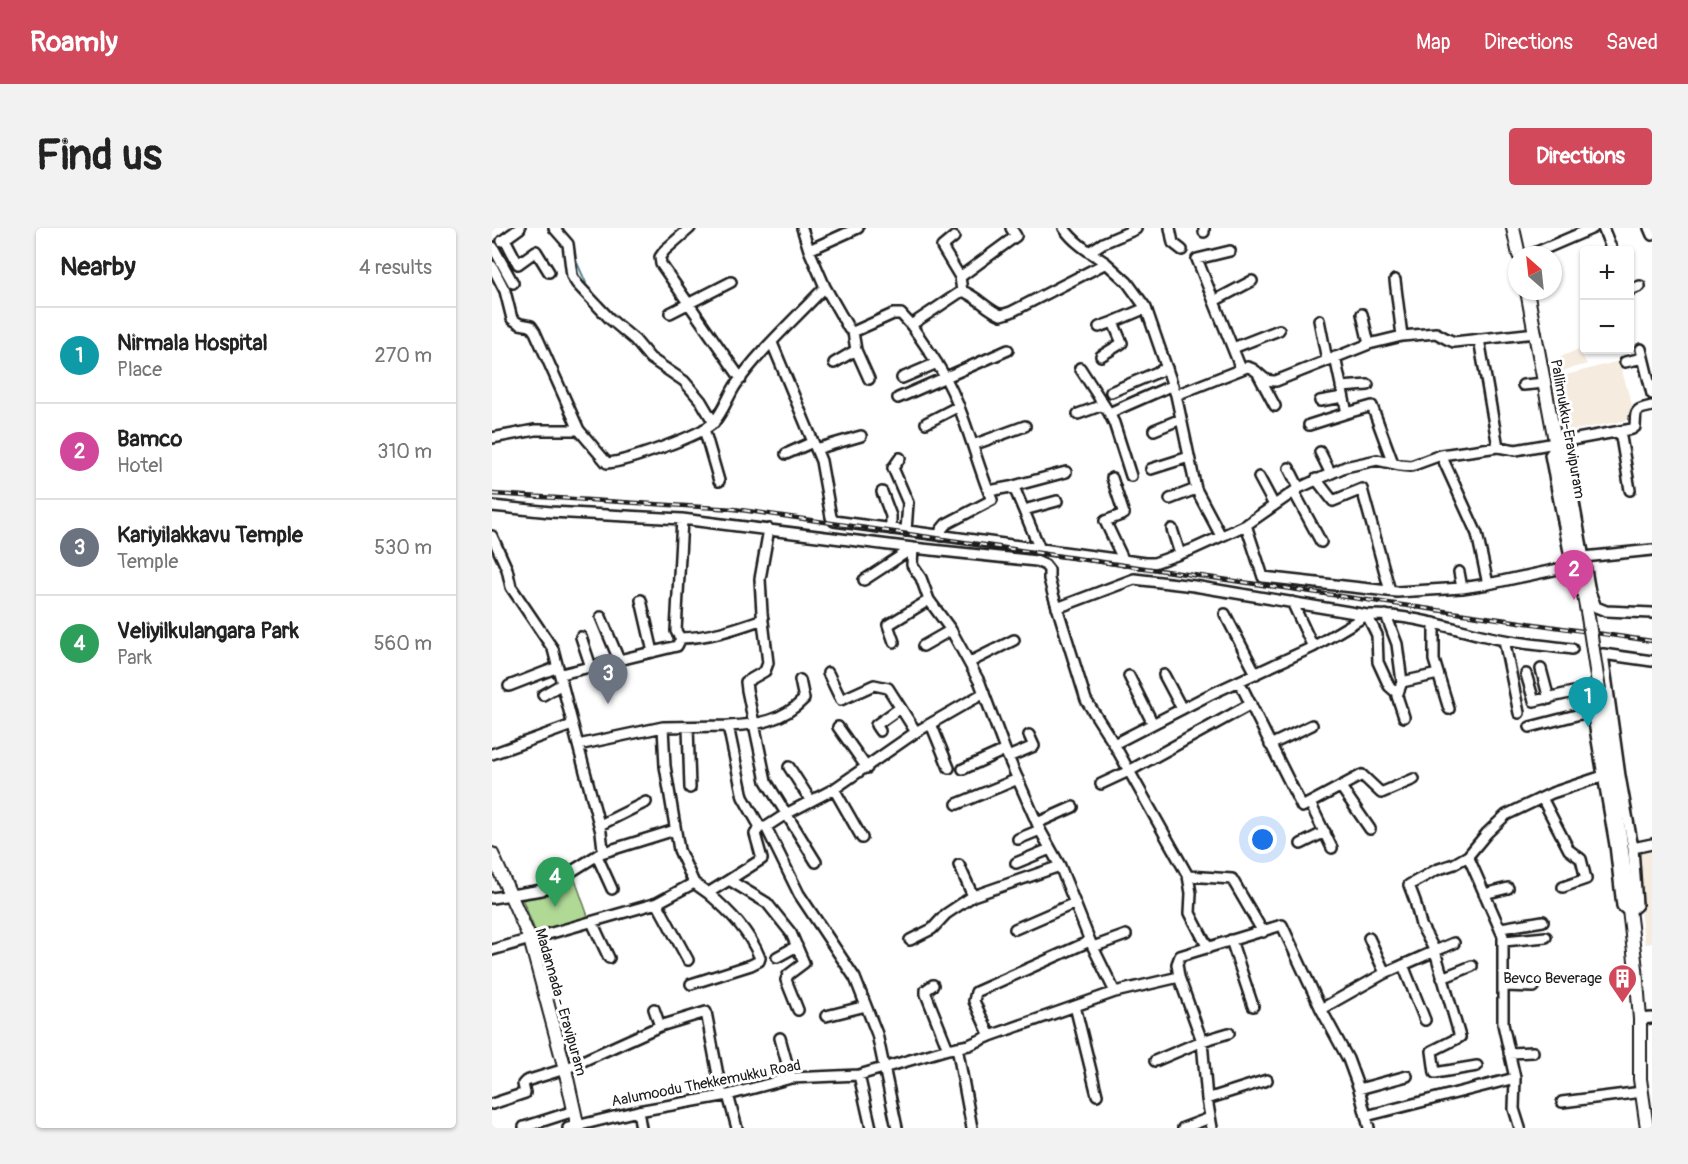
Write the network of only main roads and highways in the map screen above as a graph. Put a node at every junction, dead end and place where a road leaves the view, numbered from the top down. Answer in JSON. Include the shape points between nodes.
{"nodes":[{"id":1,"x":1513,"y":228,"type":"edge"},
{"id":2,"x":1517,"y":246,"type":"edge"},
{"id":3,"x":1529,"y":300,"type":"edge"},
{"id":4,"x":492,"y":854,"type":"edge"},
{"id":5,"x":1646,"y":1019,"type":"edge"},
{"id":6,"x":1649,"y":1114,"type":"edge"},
{"id":7,"x":574,"y":1127,"type":"edge"},
{"id":8,"x":1647,"y":1128,"type":"edge"}],
"edges":[{"from":1,"to":2,"type":"main road"},
{"from":3,"to":5,"type":"main road","name":"Pallimukku-Eravipuram","bridge":true,"via":[[1588,617],[1607,775]]},
{"from":4,"to":7,"type":"main road","name":"Madannada - Eravipuram","via":[[530,939],[565,1069]]},
{"from":5,"to":6,"type":"main road","via":[[1642,1092]]},
{"from":6,"to":8,"type":"main road"}]}
